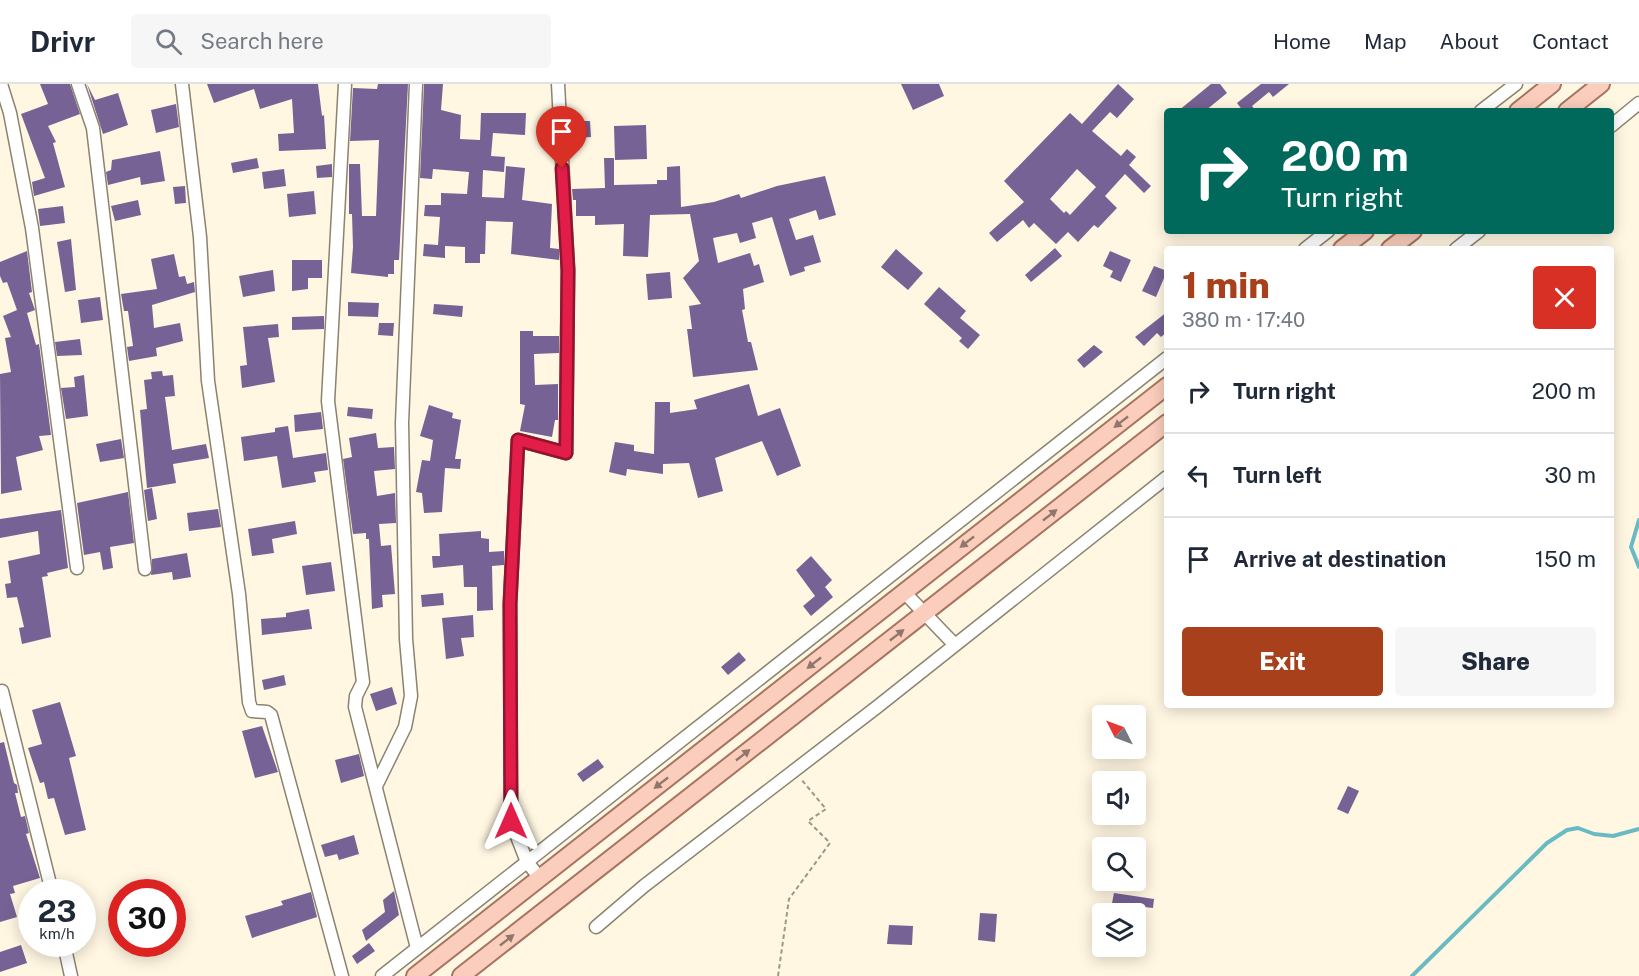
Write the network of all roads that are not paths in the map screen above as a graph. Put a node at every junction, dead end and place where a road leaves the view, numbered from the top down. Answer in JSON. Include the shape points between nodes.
{"nodes":[{"id":1,"x":1,"y":84,"type":"edge"},
{"id":2,"x":78,"y":84,"type":"edge"},
{"id":3,"x":182,"y":84,"type":"edge"},
{"id":4,"x":345,"y":84,"type":"edge"},
{"id":5,"x":416,"y":84,"type":"edge"},
{"id":6,"x":558,"y":84,"type":"edge"},
{"id":7,"x":1516,"y":84,"type":"edge"},
{"id":8,"x":1552,"y":84,"type":"edge"},
{"id":9,"x":1601,"y":84,"type":"edge"},
{"id":10,"x":1639,"y":103,"type":"edge"},
{"id":11,"x":1485,"y":108,"type":"edge"},
{"id":12,"x":1522,"y":108,"type":"edge"},
{"id":13,"x":1571,"y":108,"type":"edge"},
{"id":14,"x":1614,"y":124,"type":"edge"},
{"id":15,"x":1324,"y":234,"type":"edge"},
{"id":16,"x":1361,"y":234,"type":"edge"},
{"id":17,"x":1409,"y":234,"type":"edge"},
{"id":18,"x":1475,"y":234,"type":"edge"},
{"id":19,"x":1309,"y":246,"type":"edge"},
{"id":20,"x":1346,"y":246,"type":"edge"},
{"id":21,"x":1394,"y":246,"type":"edge"},
{"id":22,"x":1460,"y":246,"type":"edge"},
{"id":23,"x":1164,"y":360,"type":"edge"},
{"id":24,"x":1164,"y":388,"type":"edge"},
{"id":25,"x":1164,"y":425,"type":"edge"},
{"id":26,"x":1164,"y":479,"type":"edge"},
{"id":27,"x":77,"y":568,"type":"dead end"},
{"id":28,"x":146,"y":569,"type":"dead end"},
{"id":29,"x":904,"y":592,"type":"junction"},
{"id":30,"x":925,"y":612,"type":"junction"},
{"id":31,"x":954,"y":644,"type":"junction"},
{"id":32,"x":2,"y":691,"type":"dead end"},
{"id":33,"x":376,"y":786,"type":"junction"},
{"id":34,"x":527,"y":862,"type":"junction"},
{"id":35,"x":540,"y":878,"type":"junction"},
{"id":36,"x":49,"y":879,"type":"edge"},
{"id":37,"x":596,"y":927,"type":"dead end"},
{"id":38,"x":417,"y":948,"type":"junction"},
{"id":39,"x":67,"y":957,"type":"edge"},
{"id":40,"x":71,"y":976,"type":"edge"},
{"id":41,"x":342,"y":976,"type":"edge"},
{"id":42,"x":382,"y":976,"type":"edge"},
{"id":43,"x":415,"y":976,"type":"edge"},
{"id":44,"x":461,"y":976,"type":"edge"}],
"edges":[{"from":1,"to":27,"type":"street","via":[[32,228]]},
{"from":2,"to":28,"type":"street","via":[[93,128]]},
{"from":3,"to":41,"type":"street","via":[[200,237],[208,381],[239,594],[249,702],[252,711],[271,715]]},
{"from":4,"to":33,"type":"street","via":[[328,401],[363,682],[354,700]]},
{"from":5,"to":33,"type":"street","via":[[402,423],[406,639],[411,696],[405,727]]},
{"from":6,"to":34,"type":"street","via":[[568,270],[566,453],[518,440],[510,604],[511,821]]},
{"from":7,"to":11,"type":"street"},
{"from":8,"to":12,"type":"main road"},
{"from":9,"to":13,"type":"main road"},
{"from":10,"to":14,"type":"street"},
{"from":15,"to":19,"type":"street"},
{"from":16,"to":20,"type":"main road"},
{"from":17,"to":21,"type":"main road"},
{"from":18,"to":22,"type":"street"},
{"from":23,"to":34,"type":"street"},
{"from":24,"to":29,"type":"main road","one_way":true},
{"from":30,"to":25,"type":"main road","one_way":true},
{"from":26,"to":31,"type":"street"},
{"from":29,"to":30,"type":"street"},
{"from":29,"to":35,"type":"main road","one_way":true},
{"from":30,"to":31,"type":"street"},
{"from":44,"to":30,"type":"main road","one_way":true},
{"from":31,"to":37,"type":"street"},
{"from":32,"to":36,"type":"street"},
{"from":33,"to":38,"type":"street"},
{"from":34,"to":35,"type":"street"},
{"from":34,"to":38,"type":"street"},
{"from":35,"to":43,"type":"main road"},
{"from":38,"to":42,"type":"street"},
{"from":39,"to":40,"type":"street"}]}
